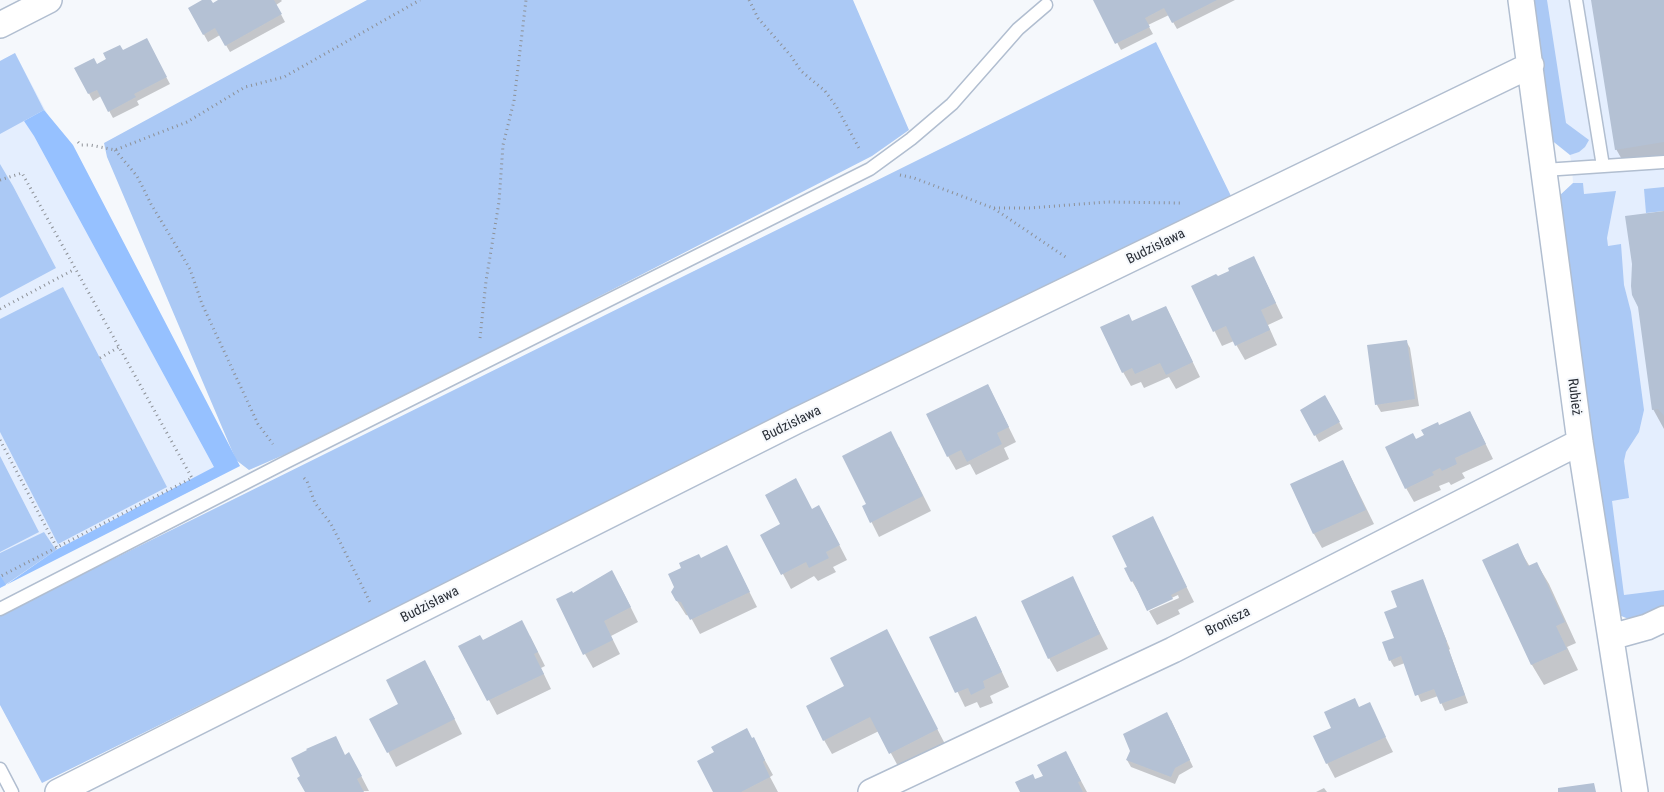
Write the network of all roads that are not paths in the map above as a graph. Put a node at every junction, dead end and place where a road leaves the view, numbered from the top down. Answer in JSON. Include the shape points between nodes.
{"nodes":[{"id":1,"x":49,"y":0,"type":"edge"},
{"id":2,"x":1521,"y":0,"type":"edge"},
{"id":3,"x":1576,"y":0,"type":"edge"},
{"id":4,"x":1046,"y":5,"type":"dead end"},
{"id":5,"x":0,"y":25,"type":"edge"},
{"id":6,"x":1531,"y":65,"type":"junction"},
{"id":7,"x":1664,"y":162,"type":"edge"},
{"id":8,"x":1603,"y":166,"type":"junction"},
{"id":9,"x":1544,"y":170,"type":"junction"},
{"id":10,"x":1580,"y":442,"type":"junction"},
{"id":11,"x":0,"y":609,"type":"edge"},
{"id":12,"x":1664,"y":619,"type":"edge"},
{"id":13,"x":1611,"y":637,"type":"junction"},
{"id":14,"x":0,"y":768,"type":"edge"},
{"id":15,"x":12,"y":792,"type":"edge"},
{"id":16,"x":58,"y":792,"type":"edge"},
{"id":17,"x":871,"y":792,"type":"edge"},
{"id":18,"x":1635,"y":792,"type":"edge"}],
"edges":[{"from":1,"to":5,"type":"street"},
{"from":2,"to":6,"type":"street","name":"Rubież"},
{"from":3,"to":8,"type":"lane"},
{"from":4,"to":11,"type":"lane","via":[[1018,29],[952,104],[870,169]]},
{"from":6,"to":9,"type":"street","name":"Rubież"},
{"from":6,"to":16,"type":"street","name":"Budzisława","via":[[796,421]]},
{"from":7,"to":8,"type":"lane"},
{"from":8,"to":9,"type":"lane"},
{"from":9,"to":10,"type":"street","name":"Rubież"},
{"from":10,"to":13,"type":"street","name":"Rubież"},
{"from":10,"to":17,"type":"street","name":"Bronisza","via":[[1173,650]]},
{"from":12,"to":13,"type":"street"},
{"from":13,"to":18,"type":"street","name":"Rubież"},
{"from":14,"to":15,"type":"lane"}]}
